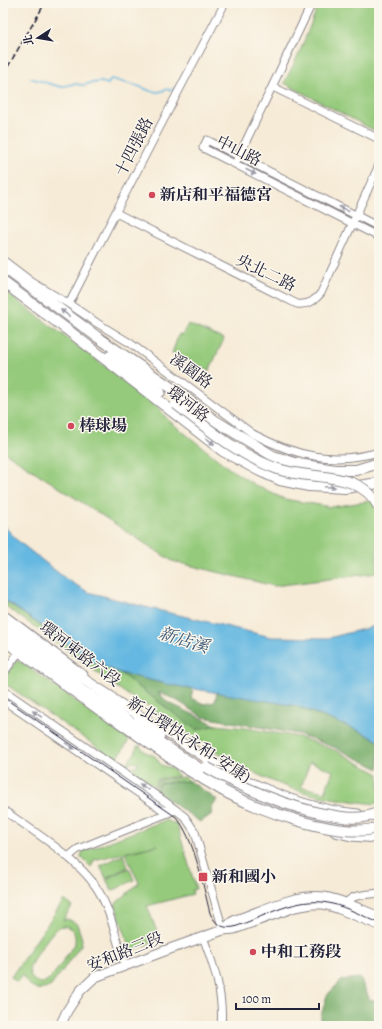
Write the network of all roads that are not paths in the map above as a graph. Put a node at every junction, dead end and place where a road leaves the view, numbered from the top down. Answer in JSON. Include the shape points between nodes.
{"nodes":[{"id":1,"x":225,"y":3,"type":"edge"},
{"id":2,"x":312,"y":3,"type":"edge"},
{"id":3,"x":273,"y":87,"type":"junction"},
{"id":4,"x":379,"y":139,"type":"edge"},
{"id":5,"x":239,"y":156,"type":"junction"},
{"id":6,"x":236,"y":164,"type":"junction"},
{"id":7,"x":379,"y":165,"type":"edge"},
{"id":8,"x":116,"y":213,"type":"junction"},
{"id":9,"x":357,"y":215,"type":"junction"},
{"id":10,"x":353,"y":224,"type":"junction"},
{"id":11,"x":379,"y":227,"type":"edge"},
{"id":12,"x":379,"y":237,"type":"edge"},
{"id":13,"x":3,"y":260,"type":"edge"},
{"id":14,"x":3,"y":267,"type":"edge"},
{"id":15,"x":3,"y":282,"type":"edge"},
{"id":16,"x":69,"y":304,"type":"junction"},
{"id":17,"x":69,"y":331,"type":"junction"},
{"id":18,"x":96,"y":336,"type":"junction"},
{"id":19,"x":178,"y":403,"type":"junction"},
{"id":20,"x":379,"y":452,"type":"edge"},
{"id":21,"x":379,"y":463,"type":"edge"},
{"id":22,"x":379,"y":483,"type":"edge"},
{"id":23,"x":379,"y":498,"type":"edge"},
{"id":24,"x":379,"y":507,"type":"edge"},
{"id":25,"x":3,"y":615,"type":"edge"},
{"id":26,"x":3,"y":620,"type":"edge"},
{"id":27,"x":3,"y":632,"type":"edge"},
{"id":28,"x":19,"y":652,"type":"junction"},
{"id":29,"x":3,"y":674,"type":"edge"},
{"id":30,"x":3,"y":690,"type":"edge"},
{"id":31,"x":83,"y":691,"type":"junction"},
{"id":32,"x":111,"y":697,"type":"junction"},
{"id":33,"x":3,"y":700,"type":"edge"},
{"id":34,"x":139,"y":717,"type":"junction"},
{"id":35,"x":3,"y":810,"type":"edge"},
{"id":36,"x":176,"y":810,"type":"junction"},
{"id":37,"x":379,"y":812,"type":"edge"},
{"id":38,"x":379,"y":816,"type":"edge"},
{"id":39,"x":379,"y":828,"type":"edge"},
{"id":40,"x":379,"y":831,"type":"edge"},
{"id":41,"x":379,"y":838,"type":"edge"},
{"id":42,"x":68,"y":857,"type":"junction"},
{"id":43,"x":379,"y":894,"type":"edge"},
{"id":44,"x":344,"y":907,"type":"junction"},
{"id":45,"x":379,"y":917,"type":"edge"},
{"id":46,"x":379,"y":925,"type":"edge"},
{"id":47,"x":223,"y":930,"type":"junction"},
{"id":48,"x":203,"y":937,"type":"junction"},
{"id":49,"x":125,"y":966,"type":"junction"},
{"id":50,"x":60,"y":1026,"type":"edge"},
{"id":51,"x":222,"y":1026,"type":"edge"}],
"edges":[{"from":1,"to":8,"type":"street","name":"十四張路"},
{"from":2,"to":3,"type":"street"},
{"from":3,"to":4,"type":"street"},
{"from":3,"to":5,"type":"street"},
{"from":5,"to":6,"type":"street"},
{"from":5,"to":6,"type":"street","name":"中山路","via":[[207,140],[203,148]]},
{"from":9,"to":5,"type":"street","name":"中山路","one_way":true},
{"from":6,"to":10,"type":"street","name":"中山路","one_way":true},
{"from":7,"to":9,"type":"street","name":"央北二路"},
{"from":8,"to":10,"type":"street","name":"央北二路","via":[[290,301],[304,305],[311,303],[322,293]]},
{"from":8,"to":16,"type":"street","name":"十四張路"},
{"from":9,"to":10,"type":"street","name":"央北二路"},
{"from":9,"to":11,"type":"street","name":"中山路"},
{"from":10,"to":12,"type":"street","name":"中山路"},
{"from":13,"to":16,"type":"street","name":"溪園路","via":[[32,282]]},
{"from":18,"to":14,"type":"highway","name":"環河路","one_way":true},
{"from":15,"to":17,"type":"highway","name":"環河路"},
{"from":16,"to":20,"type":"street","name":"溪園路","via":[[130,343],[253,434],[273,444],[286,450],[324,458]]},
{"from":17,"to":19,"type":"highway","via":[[126,366]]},
{"from":17,"to":22,"type":"highway","name":"環河路","one_way":true,"via":[[224,451],[260,471],[280,480],[309,486],[345,488]]},
{"from":18,"to":19,"type":"highway"},
{"from":18,"to":21,"type":"highway","name":"環河路","via":[[214,420],[272,456],[298,464],[340,470],[356,470]]},
{"from":19,"to":23,"type":"highway","via":[[257,456],[293,468],[351,477],[370,487]]},
{"from":19,"to":24,"type":"highway","bridge":true,"via":[[227,442],[254,459],[286,472],[354,483],[369,493]]},
{"from":25,"to":32,"type":"main road","name":"環河東路六段"},
{"from":26,"to":32,"type":"street"},
{"from":27,"to":28,"type":"main road","name":"環河東路六段"},
{"from":27,"to":31,"type":"highway","name":"新北環快(永和-安康)"},
{"from":27,"to":32,"type":"highway","name":"新北環快(永和-安康)","via":[[52,659]]},
{"from":28,"to":29,"type":"street"},
{"from":28,"to":41,"type":"main road","name":"環河東路六段","via":[[158,754],[222,794],[292,822],[351,836]]},
{"from":36,"to":30,"type":"street","one_way":true},
{"from":31,"to":39,"type":"highway","bridge":true,"via":[[102,710],[157,750],[222,790],[269,812],[341,830],[366,831]]},
{"from":31,"to":40,"type":"highway","name":"新北環快(永和-安康)","via":[[208,774],[252,798],[314,819]]},
{"from":32,"to":34,"type":"main road","name":"環河東路六段"},
{"from":33,"to":36,"type":"street","one_way":true,"via":[[163,810]]},
{"from":34,"to":37,"type":"highway","bridge":true,"via":[[172,745],[206,767],[279,802],[348,818]]},
{"from":34,"to":38,"type":"main road","name":"環河東路六段","via":[[268,791],[304,804]]},
{"from":35,"to":42,"type":"street"},
{"from":36,"to":42,"type":"street","via":[[78,849]]},
{"from":36,"to":47,"type":"street","via":[[185,817],[195,832]]},
{"from":42,"to":49,"type":"street","via":[[81,869],[105,904]]},
{"from":43,"to":44,"type":"street","via":[[351,898]]},
{"from":44,"to":45,"type":"main road","name":"安和路三段"},
{"from":44,"to":46,"type":"main road","name":"安和路三段"},
{"from":44,"to":47,"type":"main road","name":"安和路三段","via":[[304,905],[234,929]]},
{"from":47,"to":48,"type":"main road","name":"安和路三段"},
{"from":48,"to":49,"type":"main road","name":"安和路三段"},
{"from":48,"to":51,"type":"street","via":[[219,985]]},
{"from":49,"to":50,"type":"main road","name":"安和路三段","via":[[95,977],[87,983],[73,1001]]}]}
